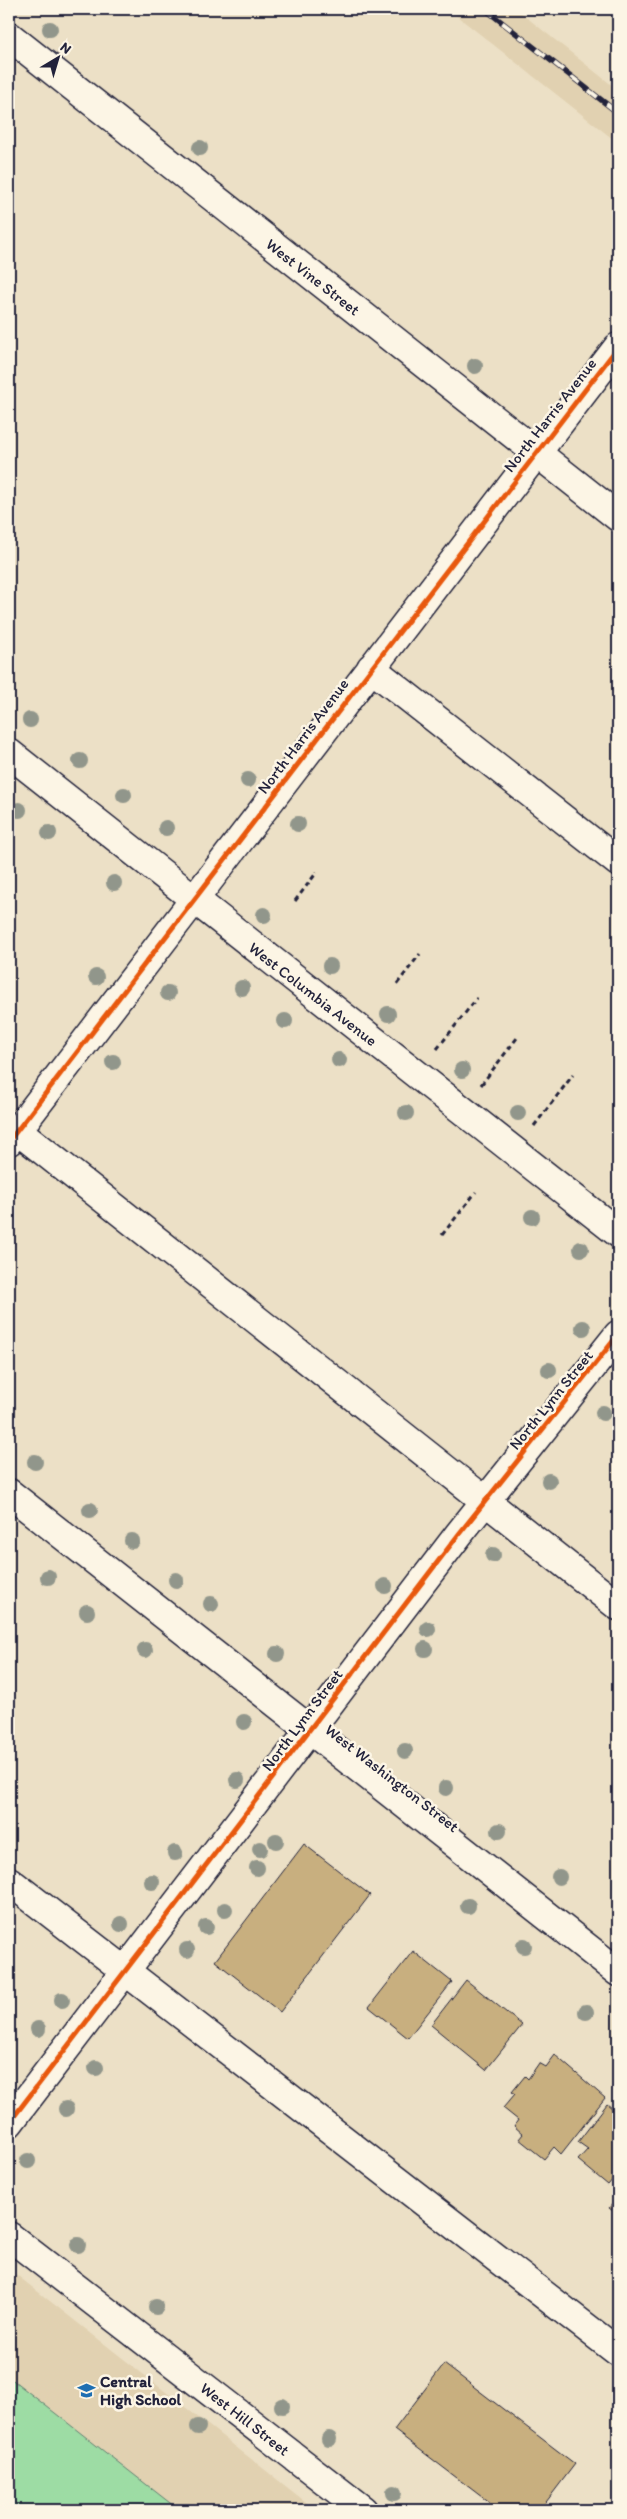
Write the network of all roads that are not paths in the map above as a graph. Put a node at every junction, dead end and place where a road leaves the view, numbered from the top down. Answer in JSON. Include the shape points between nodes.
{"nodes":[{"id":1,"x":9,"y":36,"type":"edge"},
{"id":2,"x":618,"y":347,"type":"edge"},
{"id":3,"x":537,"y":454,"type":"junction"},
{"id":4,"x":618,"y":517,"type":"edge"},
{"id":5,"x":371,"y":668,"type":"junction"},
{"id":6,"x":9,"y":753,"type":"edge"},
{"id":7,"x":618,"y":862,"type":"edge"},
{"id":8,"x":194,"y":899,"type":"junction"},
{"id":9,"x":13,"y":1135,"type":"edge"},
{"id":10,"x":618,"y":1233,"type":"edge"},
{"id":11,"x":618,"y":1335,"type":"edge"},
{"id":12,"x":9,"y":1493,"type":"edge"},
{"id":13,"x":485,"y":1502,"type":"junction"},
{"id":14,"x":618,"y":1606,"type":"edge"},
{"id":15,"x":311,"y":1730,"type":"junction"},
{"id":16,"x":9,"y":1881,"type":"edge"},
{"id":17,"x":127,"y":1971,"type":"junction"},
{"id":18,"x":618,"y":1972,"type":"edge"},
{"id":19,"x":9,"y":2123,"type":"edge"},
{"id":20,"x":9,"y":2236,"type":"edge"},
{"id":21,"x":618,"y":2352,"type":"edge"},
{"id":22,"x":363,"y":2510,"type":"edge"}],
"edges":[{"from":1,"to":3,"type":"street","name":"West Vine Street"},
{"from":2,"to":3,"type":"street","name":"North Harris Avenue"},
{"from":3,"to":4,"type":"street","name":"West Vine Street"},
{"from":3,"to":5,"type":"street","name":"North Harris Avenue"},
{"from":5,"to":7,"type":"street"},
{"from":5,"to":8,"type":"street","name":"North Harris Avenue"},
{"from":6,"to":8,"type":"street","name":"West Columbia Avenue"},
{"from":8,"to":9,"type":"street","name":"North Harris Avenue"},
{"from":8,"to":10,"type":"street","name":"West Columbia Avenue"},
{"from":9,"to":13,"type":"street"},
{"from":11,"to":13,"type":"street","name":"North Lynn Street"},
{"from":12,"to":15,"type":"street","name":"West Washington Street"},
{"from":13,"to":14,"type":"street"},
{"from":13,"to":15,"type":"street","name":"North Lynn Street"},
{"from":15,"to":17,"type":"street","name":"North Lynn Street"},
{"from":15,"to":18,"type":"street","name":"West Washington Street"},
{"from":16,"to":17,"type":"street"},
{"from":17,"to":19,"type":"street","name":"North Lynn Street"},
{"from":17,"to":21,"type":"street"},
{"from":20,"to":22,"type":"street","name":"West Hill Street"}]}
